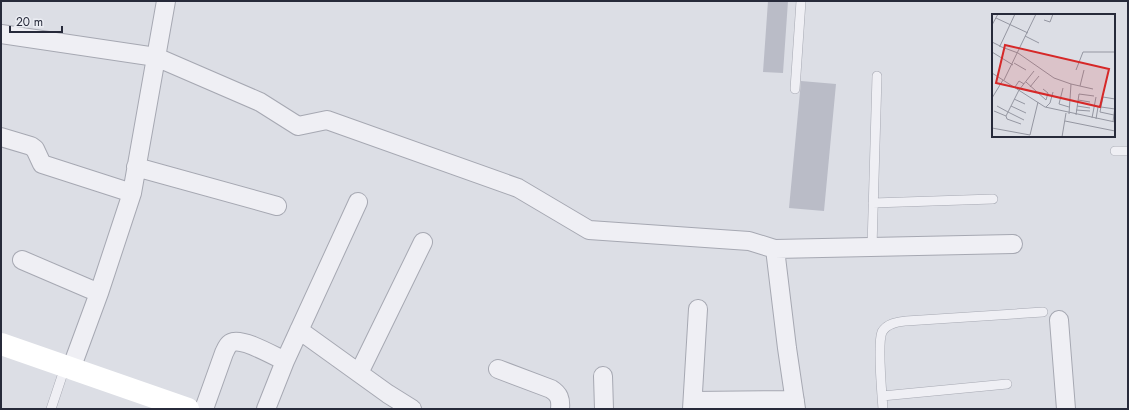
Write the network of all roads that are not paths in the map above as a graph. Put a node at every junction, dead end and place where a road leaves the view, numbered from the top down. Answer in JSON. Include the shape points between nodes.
{"nodes":[{"id":1,"x":166,"y":1,"type":"edge"},
{"id":2,"x":801,"y":1,"type":"edge"},
{"id":3,"x":1,"y":34,"type":"edge"},
{"id":4,"x":156,"y":56,"type":"junction"},
{"id":5,"x":877,"y":76,"type":"dead end"},
{"id":6,"x":795,"y":89,"type":"dead end"},
{"id":7,"x":1,"y":137,"type":"edge"},
{"id":8,"x":1115,"y":151,"type":"dead end"},
{"id":9,"x":1128,"y":151,"type":"edge"},
{"id":10,"x":136,"y":168,"type":"junction"},
{"id":11,"x":132,"y":193,"type":"junction"},
{"id":12,"x":993,"y":199,"type":"dead end"},
{"id":13,"x":358,"y":202,"type":"dead end"},
{"id":14,"x":873,"y":203,"type":"junction"},
{"id":15,"x":277,"y":206,"type":"dead end"},
{"id":16,"x":422,"y":242,"type":"dead end"},
{"id":17,"x":1013,"y":244,"type":"dead end"},
{"id":18,"x":872,"y":247,"type":"junction"},
{"id":19,"x":775,"y":249,"type":"junction"},
{"id":20,"x":22,"y":260,"type":"dead end"},
{"id":21,"x":99,"y":293,"type":"junction"},
{"id":22,"x":698,"y":309,"type":"dead end"},
{"id":23,"x":1043,"y":312,"type":"dead end"},
{"id":24,"x":1059,"y":320,"type":"dead end"},
{"id":25,"x":299,"y":330,"type":"junction"},
{"id":26,"x":1,"y":344,"type":"edge"},
{"id":27,"x":285,"y":361,"type":"junction"},
{"id":28,"x":68,"y":368,"type":"junction"},
{"id":29,"x":498,"y":368,"type":"dead end"},
{"id":30,"x":359,"y":373,"type":"junction"},
{"id":31,"x":603,"y":376,"type":"dead end"},
{"id":32,"x":1007,"y":384,"type":"dead end"},
{"id":33,"x":882,"y":396,"type":"junction"},
{"id":34,"x":796,"y":404,"type":"edge"},
{"id":35,"x":693,"y":405,"type":"edge"},
{"id":36,"x":52,"y":409,"type":"edge"},
{"id":37,"x":188,"y":409,"type":"edge"},
{"id":38,"x":204,"y":409,"type":"edge"},
{"id":39,"x":266,"y":409,"type":"edge"},
{"id":40,"x":412,"y":409,"type":"edge"},
{"id":41,"x":560,"y":409,"type":"edge"},
{"id":42,"x":604,"y":409,"type":"edge"},
{"id":43,"x":883,"y":409,"type":"edge"},
{"id":44,"x":1066,"y":409,"type":"edge"}],
"edges":[{"from":1,"to":4,"type":"street"},
{"from":2,"to":6,"type":"lane"},
{"from":3,"to":4,"type":"street"},
{"from":4,"to":10,"type":"street"},
{"from":4,"to":19,"type":"street","via":[[260,102],[298,126],[327,120],[518,188],[589,230],[750,241]]},
{"from":5,"to":14,"type":"lane"},
{"from":7,"to":11,"type":"street","via":[[31,146],[42,164]]},
{"from":8,"to":9,"type":"lane"},
{"from":10,"to":11,"type":"street"},
{"from":10,"to":15,"type":"street"},
{"from":11,"to":21,"type":"street"},
{"from":12,"to":14,"type":"lane"},
{"from":13,"to":25,"type":"street"},
{"from":14,"to":18,"type":"lane"},
{"from":16,"to":30,"type":"street"},
{"from":17,"to":18,"type":"street"},
{"from":18,"to":19,"type":"street"},
{"from":19,"to":34,"type":"street"},
{"from":20,"to":21,"type":"street"},
{"from":21,"to":28,"type":"street"},
{"from":22,"to":35,"type":"street"},
{"from":23,"to":33,"type":"lane","via":[[906,321],[887,326],[882,332],[880,343]]},
{"from":24,"to":44,"type":"street"},
{"from":25,"to":27,"type":"street"},
{"from":25,"to":30,"type":"street"},
{"from":26,"to":28,"type":"street"},
{"from":27,"to":38,"type":"street","via":[[242,341],[233,342],[224,353]]},
{"from":27,"to":39,"type":"street"},
{"from":28,"to":36,"type":"lane"},
{"from":28,"to":37,"type":"street"},
{"from":29,"to":41,"type":"street","via":[[551,388],[561,401]]},
{"from":30,"to":40,"type":"street"},
{"from":31,"to":42,"type":"street"},
{"from":32,"to":33,"type":"lane"},
{"from":33,"to":43,"type":"lane"},
{"from":34,"to":35,"type":"street"}]}
